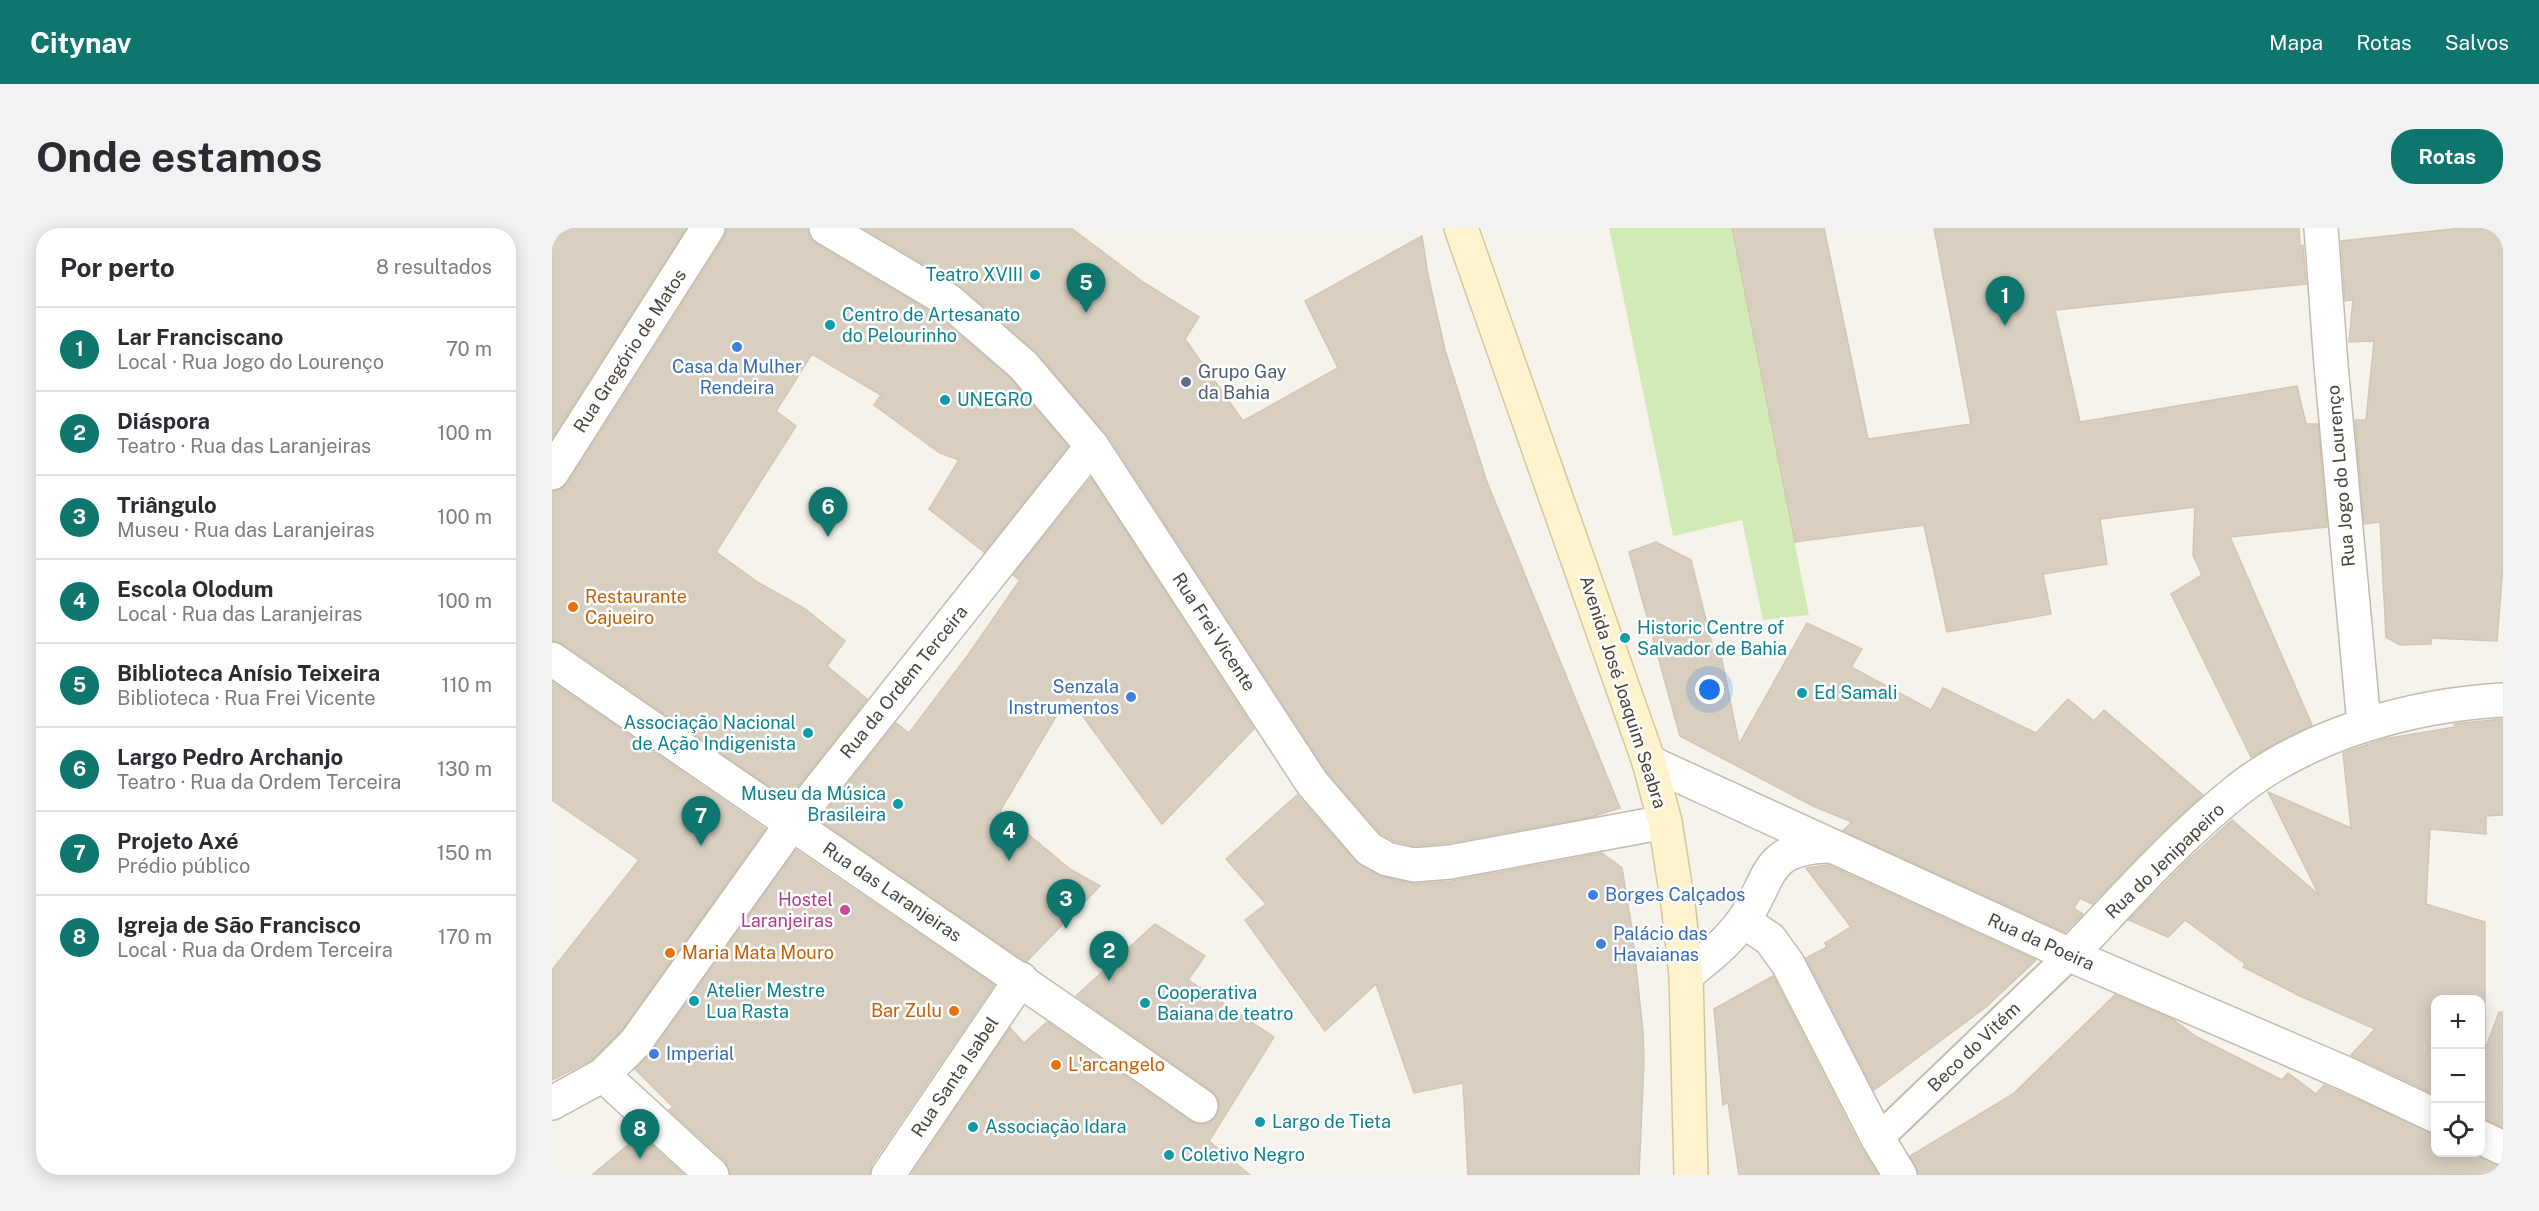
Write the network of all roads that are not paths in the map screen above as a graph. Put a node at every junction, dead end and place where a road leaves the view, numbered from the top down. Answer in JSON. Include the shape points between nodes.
{"nodes":[{"id":1,"x":708,"y":228,"type":"edge"},
{"id":2,"x":826,"y":228,"type":"edge"},
{"id":3,"x":1461,"y":228,"type":"edge"},
{"id":4,"x":2321,"y":228,"type":"edge"},
{"id":5,"x":1092,"y":446,"type":"junction"},
{"id":6,"x":552,"y":473,"type":"edge"},
{"id":7,"x":552,"y":659,"type":"edge"},
{"id":8,"x":2503,"y":700,"type":"edge"},
{"id":9,"x":2364,"y":724,"type":"junction"},
{"id":10,"x":1649,"y":762,"type":"junction"},
{"id":11,"x":1665,"y":822,"type":"junction"},
{"id":12,"x":791,"y":825,"type":"junction"},
{"id":13,"x":1829,"y":846,"type":"junction"},
{"id":14,"x":1743,"y":921,"type":"junction"},
{"id":15,"x":2070,"y":955,"type":"junction"},
{"id":16,"x":1686,"y":975,"type":"junction"},
{"id":17,"x":1021,"y":979,"type":"junction"},
{"id":18,"x":603,"y":1075,"type":"junction"},
{"id":19,"x":552,"y":1103,"type":"edge"},
{"id":20,"x":1202,"y":1106,"type":"dead end"},
{"id":21,"x":2431,"y":1114,"type":"edge"},
{"id":22,"x":1878,"y":1139,"type":"junction"},
{"id":23,"x":2485,"y":1139,"type":"edge"},
{"id":24,"x":2503,"y":1148,"type":"edge"},
{"id":25,"x":712,"y":1175,"type":"edge"},
{"id":26,"x":888,"y":1175,"type":"edge"},
{"id":27,"x":1691,"y":1175,"type":"edge"},
{"id":28,"x":1900,"y":1175,"type":"edge"}],
"edges":[{"from":1,"to":6,"type":"street","name":"Rua Gregório de Matos"},
{"from":2,"to":5,"type":"street","name":"Rua Frei Vicente","via":[[949,301],[1023,365]]},
{"from":3,"to":10,"type":"main road","name":"Avenida José Joaquim Seabra"},
{"from":4,"to":9,"type":"street","name":"Rua Jogo do Lourenço"},
{"from":5,"to":11,"type":"street","name":"Rua Frei Vicente","via":[[1312,783],[1369,849],[1387,859],[1414,865],[1450,862]]},
{"from":5,"to":12,"type":"street","name":"Rua da Ordem Terceira"},
{"from":7,"to":12,"type":"street","name":"Rua das Laranjeiras"},
{"from":8,"to":9,"type":"street","name":"Rua do Jenipapeiro","via":[[2423,710]]},
{"from":9,"to":15,"type":"street","name":"Rua do Jenipapeiro","via":[[2292,756],[2241,788],[2190,830]]},
{"from":10,"to":11,"type":"main road","name":"Avenida José Joaquim Seabra"},
{"from":10,"to":13,"type":"street","name":"Rua da Poeira"},
{"from":11,"to":16,"type":"main road","name":"Avenida José Joaquim Seabra"},
{"from":12,"to":17,"type":"street","name":"Rua das Laranjeiras"},
{"from":12,"to":18,"type":"street","name":"Rua da Ordem Terceira","via":[[635,1043]]},
{"from":13,"to":14,"type":"street","via":[[1804,847],[1786,854],[1772,868]]},
{"from":13,"to":15,"type":"street","name":"Rua da Poeira"},
{"from":14,"to":16,"type":"street","via":[[1715,953]]},
{"from":14,"to":22,"type":"street","via":[[1770,939],[1788,964]]},
{"from":15,"to":21,"type":"street","name":"Rua da Poeira"},
{"from":15,"to":22,"type":"lane","name":"Beco do Vitém"},
{"from":16,"to":27,"type":"main road","name":"Avenida José Joaquim Seabra"},
{"from":17,"to":20,"type":"street","name":"Rua das Laranjeiras"},
{"from":17,"to":26,"type":"street","name":"Rua Santa Isabel"},
{"from":18,"to":19,"type":"street","name":"Rua da Ordem Terceira"},
{"from":18,"to":25,"type":"street"},
{"from":22,"to":28,"type":"street"},
{"from":23,"to":24,"type":"street"}]}
